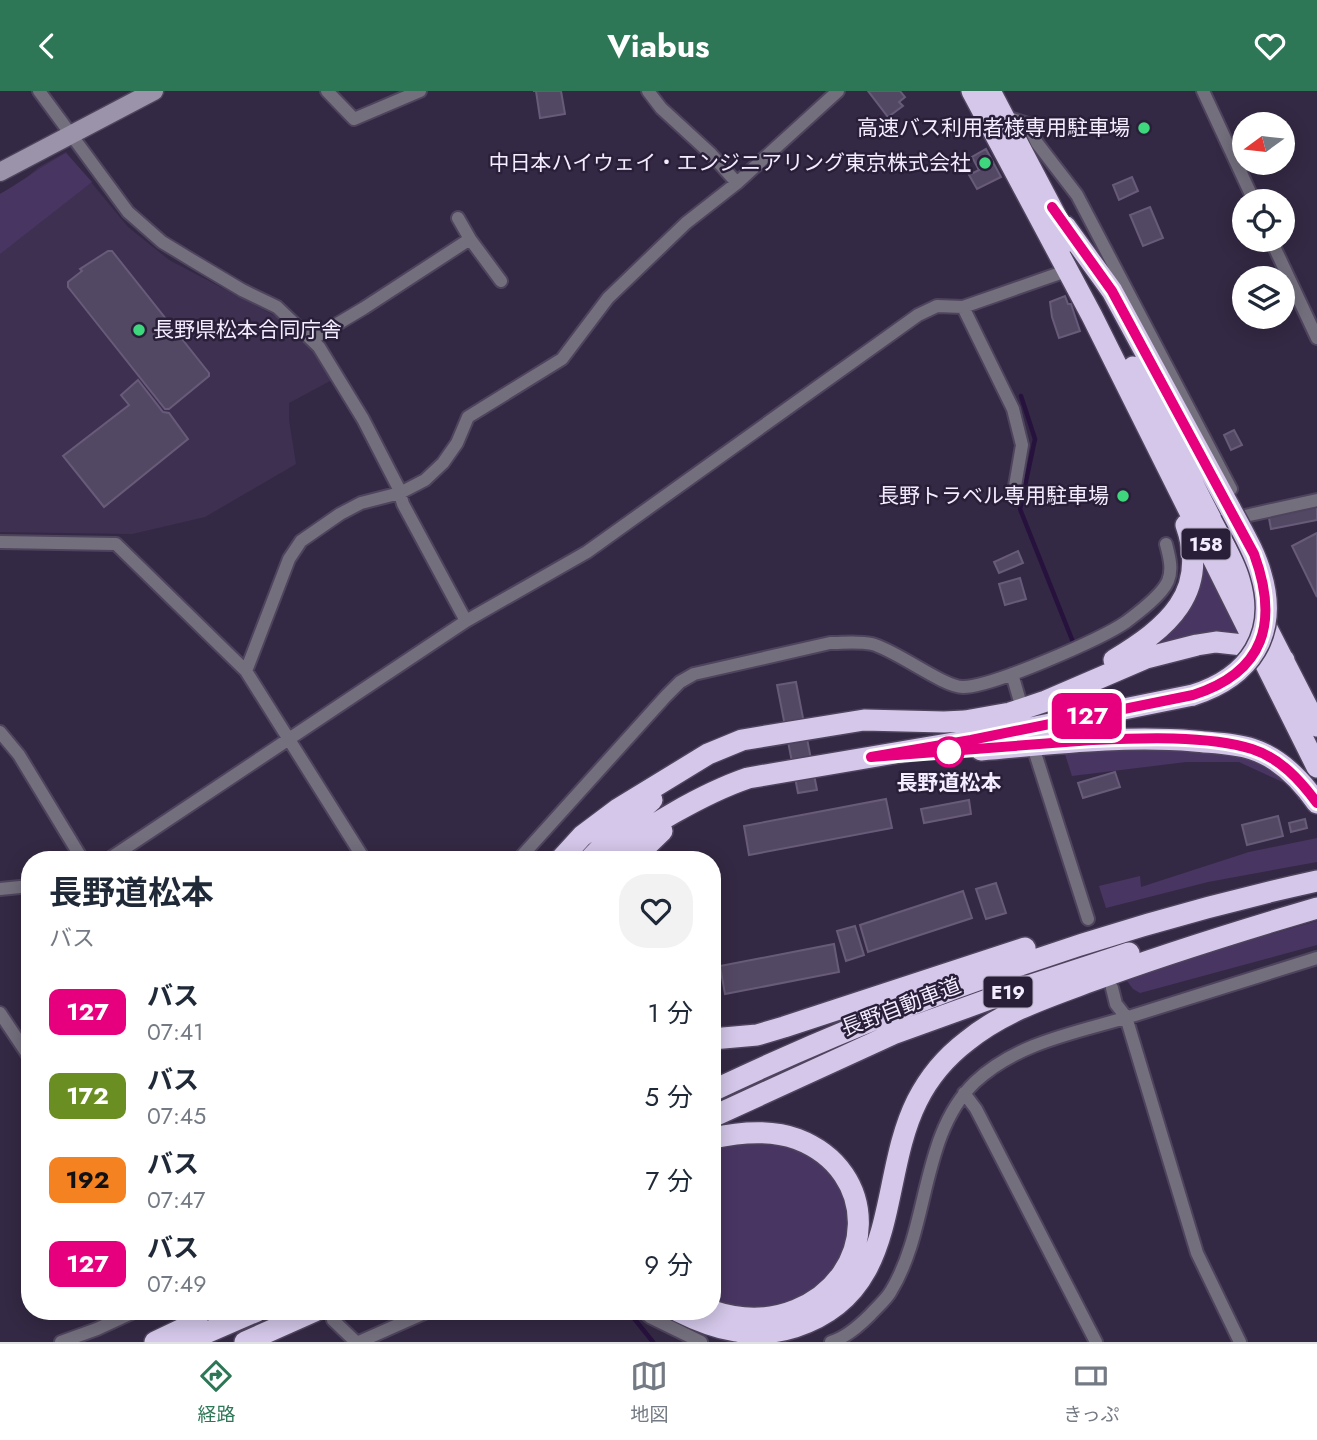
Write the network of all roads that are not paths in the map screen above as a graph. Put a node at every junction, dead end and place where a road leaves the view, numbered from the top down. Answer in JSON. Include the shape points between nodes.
{"nodes":[{"id":1,"x":39,"y":91,"type":"edge"},
{"id":2,"x":154,"y":91,"type":"edge"},
{"id":3,"x":327,"y":91,"type":"edge"},
{"id":4,"x":420,"y":91,"type":"edge"},
{"id":5,"x":648,"y":91,"type":"edge"},
{"id":6,"x":838,"y":91,"type":"edge"},
{"id":7,"x":972,"y":91,"type":"edge"},
{"id":8,"x":990,"y":91,"type":"edge"},
{"id":9,"x":1203,"y":91,"type":"edge"},
{"id":10,"x":1003,"y":116,"type":"junction"},
{"id":11,"x":70,"y":135,"type":"junction"},
{"id":12,"x":0,"y":172,"type":"edge"},
{"id":13,"x":737,"y":183,"type":"junction"},
{"id":14,"x":1248,"y":189,"type":"edge"},
{"id":15,"x":1052,"y":207,"type":"junction"},
{"id":16,"x":458,"y":218,"type":"dead end"},
{"id":17,"x":470,"y":239,"type":"junction"},
{"id":18,"x":1277,"y":252,"type":"edge"},
{"id":19,"x":1069,"y":270,"type":"junction"},
{"id":20,"x":501,"y":281,"type":"dead end"},
{"id":21,"x":963,"y":307,"type":"junction"},
{"id":22,"x":1317,"y":338,"type":"edge"},
{"id":23,"x":312,"y":339,"type":"junction"},
{"id":24,"x":1153,"y":440,"type":"junction"},
{"id":25,"x":400,"y":492,"type":"junction"},
{"id":26,"x":1014,"y":492,"type":"dead end"},
{"id":27,"x":1317,"y":500,"type":"edge"},
{"id":28,"x":1238,"y":513,"type":"junction"},
{"id":29,"x":1220,"y":537,"type":"junction"},
{"id":30,"x":0,"y":542,"type":"edge"},
{"id":31,"x":1166,"y":544,"type":"dead end"},
{"id":32,"x":466,"y":621,"type":"junction"},
{"id":33,"x":1259,"y":649,"type":"junction"},
{"id":34,"x":1284,"y":660,"type":"junction"},
{"id":35,"x":246,"y":671,"type":"junction"},
{"id":36,"x":1012,"y":674,"type":"junction"},
{"id":37,"x":1019,"y":698,"type":"dead end"},
{"id":38,"x":1046,"y":701,"type":"junction"},
{"id":39,"x":1317,"y":726,"type":"edge"},
{"id":40,"x":0,"y":732,"type":"edge"},
{"id":41,"x":289,"y":741,"type":"junction"},
{"id":42,"x":1036,"y":756,"type":"dead end"},
{"id":43,"x":871,"y":757,"type":"junction"},
{"id":44,"x":693,"y":764,"type":"junction"},
{"id":45,"x":1317,"y":767,"type":"edge"},
{"id":46,"x":721,"y":789,"type":"junction"},
{"id":47,"x":1317,"y":803,"type":"edge"},
{"id":48,"x":77,"y":851,"type":"edge"},
{"id":49,"x":121,"y":851,"type":"edge"},
{"id":50,"x":359,"y":851,"type":"edge"},
{"id":51,"x":526,"y":851,"type":"edge"},
{"id":52,"x":569,"y":851,"type":"edge"},
{"id":53,"x":597,"y":851,"type":"edge"},
{"id":54,"x":618,"y":851,"type":"edge"},
{"id":55,"x":642,"y":851,"type":"edge"},
{"id":56,"x":1317,"y":880,"type":"edge"},
{"id":57,"x":21,"y":887,"type":"edge"},
{"id":58,"x":0,"y":889,"type":"edge"},
{"id":59,"x":1207,"y":906,"type":"junction"},
{"id":60,"x":1317,"y":906,"type":"edge"},
{"id":61,"x":1088,"y":919,"type":"dead end"},
{"id":62,"x":1317,"y":958,"type":"edge"},
{"id":63,"x":1112,"y":988,"type":"dead end"},
{"id":64,"x":0,"y":1013,"type":"edge"},
{"id":65,"x":1126,"y":1017,"type":"junction"},
{"id":66,"x":721,"y":1038,"type":"edge"},
{"id":67,"x":21,"y":1044,"type":"edge"},
{"id":68,"x":721,"y":1087,"type":"edge"},
{"id":69,"x":964,"y":1093,"type":"junction"},
{"id":70,"x":721,"y":1113,"type":"edge"},
{"id":71,"x":721,"y":1136,"type":"edge"},
{"id":72,"x":721,"y":1313,"type":"edge"},
{"id":73,"x":116,"y":1320,"type":"edge"},
{"id":74,"x":203,"y":1320,"type":"edge"},
{"id":75,"x":236,"y":1320,"type":"edge"},
{"id":76,"x":309,"y":1320,"type":"edge"},
{"id":77,"x":330,"y":1320,"type":"edge"},
{"id":78,"x":408,"y":1320,"type":"edge"},
{"id":79,"x":656,"y":1320,"type":"edge"},
{"id":80,"x":699,"y":1320,"type":"edge"},
{"id":81,"x":836,"y":1341,"type":"edge"},
{"id":82,"x":61,"y":1342,"type":"edge"},
{"id":83,"x":155,"y":1342,"type":"edge"},
{"id":84,"x":185,"y":1342,"type":"edge"},
{"id":85,"x":245,"y":1342,"type":"edge"},
{"id":86,"x":358,"y":1342,"type":"edge"},
{"id":87,"x":701,"y":1342,"type":"edge"},
{"id":88,"x":1096,"y":1342,"type":"edge"},
{"id":89,"x":1240,"y":1342,"type":"edge"}],
"edges":[{"from":1,"to":11,"type":"street"},
{"from":2,"to":11,"type":"street"},
{"from":3,"to":4,"type":"street","via":[[354,118]]},
{"from":5,"to":13,"type":"street"},
{"from":6,"to":13,"type":"street"},
{"from":7,"to":19,"type":"highway","number":"158"},
{"from":8,"to":10,"type":"highway","number":"158"},
{"from":9,"to":14,"type":"street"},
{"from":10,"to":15,"type":"highway","number":"158"},
{"from":10,"to":28,"type":"street","via":[[1028,124],[1077,195],[1177,382]]},
{"from":11,"to":12,"type":"street"},
{"from":11,"to":23,"type":"street","via":[[128,212],[162,242],[277,307]]},
{"from":13,"to":25,"type":"street","via":[[686,223],[608,298],[562,359],[468,417],[443,463],[425,480]]},
{"from":15,"to":28,"type":"highway","via":[[1112,291]]},
{"from":15,"to":29,"type":"highway","number":"158"},
{"from":16,"to":17,"type":"street"},
{"from":17,"to":20,"type":"street"},
{"from":17,"to":23,"type":"street"},
{"from":18,"to":22,"type":"street"},
{"from":19,"to":21,"type":"street"},
{"from":19,"to":24,"type":"highway","number":"158"},
{"from":21,"to":26,"type":"street","via":[[1013,409],[1022,445]]},
{"from":21,"to":32,"type":"street","via":[[937,306],[918,315],[587,552]]},
{"from":23,"to":25,"type":"street","via":[[363,419]]},
{"from":24,"to":33,"type":"highway","number":"158"},
{"from":24,"to":38,"type":"highway","via":[[1192,546],[1189,591],[1162,627]]},
{"from":25,"to":32,"type":"street"},
{"from":25,"to":35,"type":"street","via":[[361,503],[301,541],[289,559]]},
{"from":27,"to":28,"type":"street"},
{"from":28,"to":29,"type":"street","via":[[1246,526]]},
{"from":28,"to":43,"type":"highway","bridge":true,"via":[[1261,574],[1267,616],[1252,657],[1241,670],[1193,695]]},
{"from":29,"to":34,"type":"highway","number":"158"},
{"from":30,"to":35,"type":"street","via":[[116,544]]},
{"from":31,"to":36,"type":"street","via":[[1171,563],[1168,581],[1147,605],[1124,623]]},
{"from":32,"to":41,"type":"street"},
{"from":33,"to":34,"type":"highway"},
{"from":33,"to":38,"type":"highway","via":[[1230,643],[1197,645],[1146,658]]},
{"from":33,"to":45,"type":"highway","number":"158"},
{"from":34,"to":39,"type":"highway","number":"158"},
{"from":35,"to":41,"type":"street"},
{"from":36,"to":37,"type":"street"},
{"from":36,"to":51,"type":"street","via":[[980,686],[960,687],[873,645],[852,642],[695,674],[666,696]]},
{"from":38,"to":44,"type":"highway","via":[[965,720],[864,720],[742,740]]},
{"from":40,"to":48,"type":"street"},
{"from":41,"to":49,"type":"street"},
{"from":41,"to":50,"type":"street"},
{"from":42,"to":61,"type":"street"},
{"from":43,"to":46,"type":"highway","via":[[748,778]]},
{"from":43,"to":47,"type":"highway","via":[[1092,740],[1209,742],[1253,749],[1269,757],[1300,781]]},
{"from":44,"to":52,"type":"highway","via":[[599,822]]},
{"from":44,"to":53,"type":"highway"},
{"from":46,"to":54,"type":"highway","via":[[642,832]]},
{"from":46,"to":55,"type":"highway"},
{"from":56,"to":59,"type":"highway","name":"長野自動車道","number":"E19"},
{"from":57,"to":58,"type":"street"},
{"from":59,"to":66,"type":"highway","via":[[1194,898],[982,961],[784,1027]]},
{"from":59,"to":68,"type":"highway","name":"長野自動車道","number":"E19","via":[[1054,952],[897,1009]]},
{"from":60,"to":70,"type":"highway","name":"長野自動車道","number":"E19","via":[[1164,943],[998,996],[881,1039]]},
{"from":60,"to":80,"type":"highway","via":[[1060,993],[971,1038],[950,1055],[917,1101],[905,1131],[889,1209],[869,1264],[840,1302],[783,1331],[741,1333]]},
{"from":62,"to":65,"type":"street"},
{"from":63,"to":65,"type":"street"},
{"from":64,"to":67,"type":"street"},
{"from":65,"to":69,"type":"street","via":[[1029,1048]]},
{"from":65,"to":89,"type":"street","via":[[1197,1253]]},
{"from":69,"to":81,"type":"street","via":[[949,1114],[911,1249],[890,1293]]},
{"from":69,"to":88,"type":"street"},
{"from":71,"to":72,"type":"highway","via":[[781,1135],[824,1154],[850,1185],[859,1228],[852,1259],[820,1298],[773,1317]]},
{"from":73,"to":82,"type":"street"},
{"from":74,"to":83,"type":"highway"},
{"from":75,"to":84,"type":"highway"},
{"from":76,"to":85,"type":"highway"},
{"from":77,"to":86,"type":"street"},
{"from":78,"to":86,"type":"street"},
{"from":79,"to":87,"type":"street"}]}
